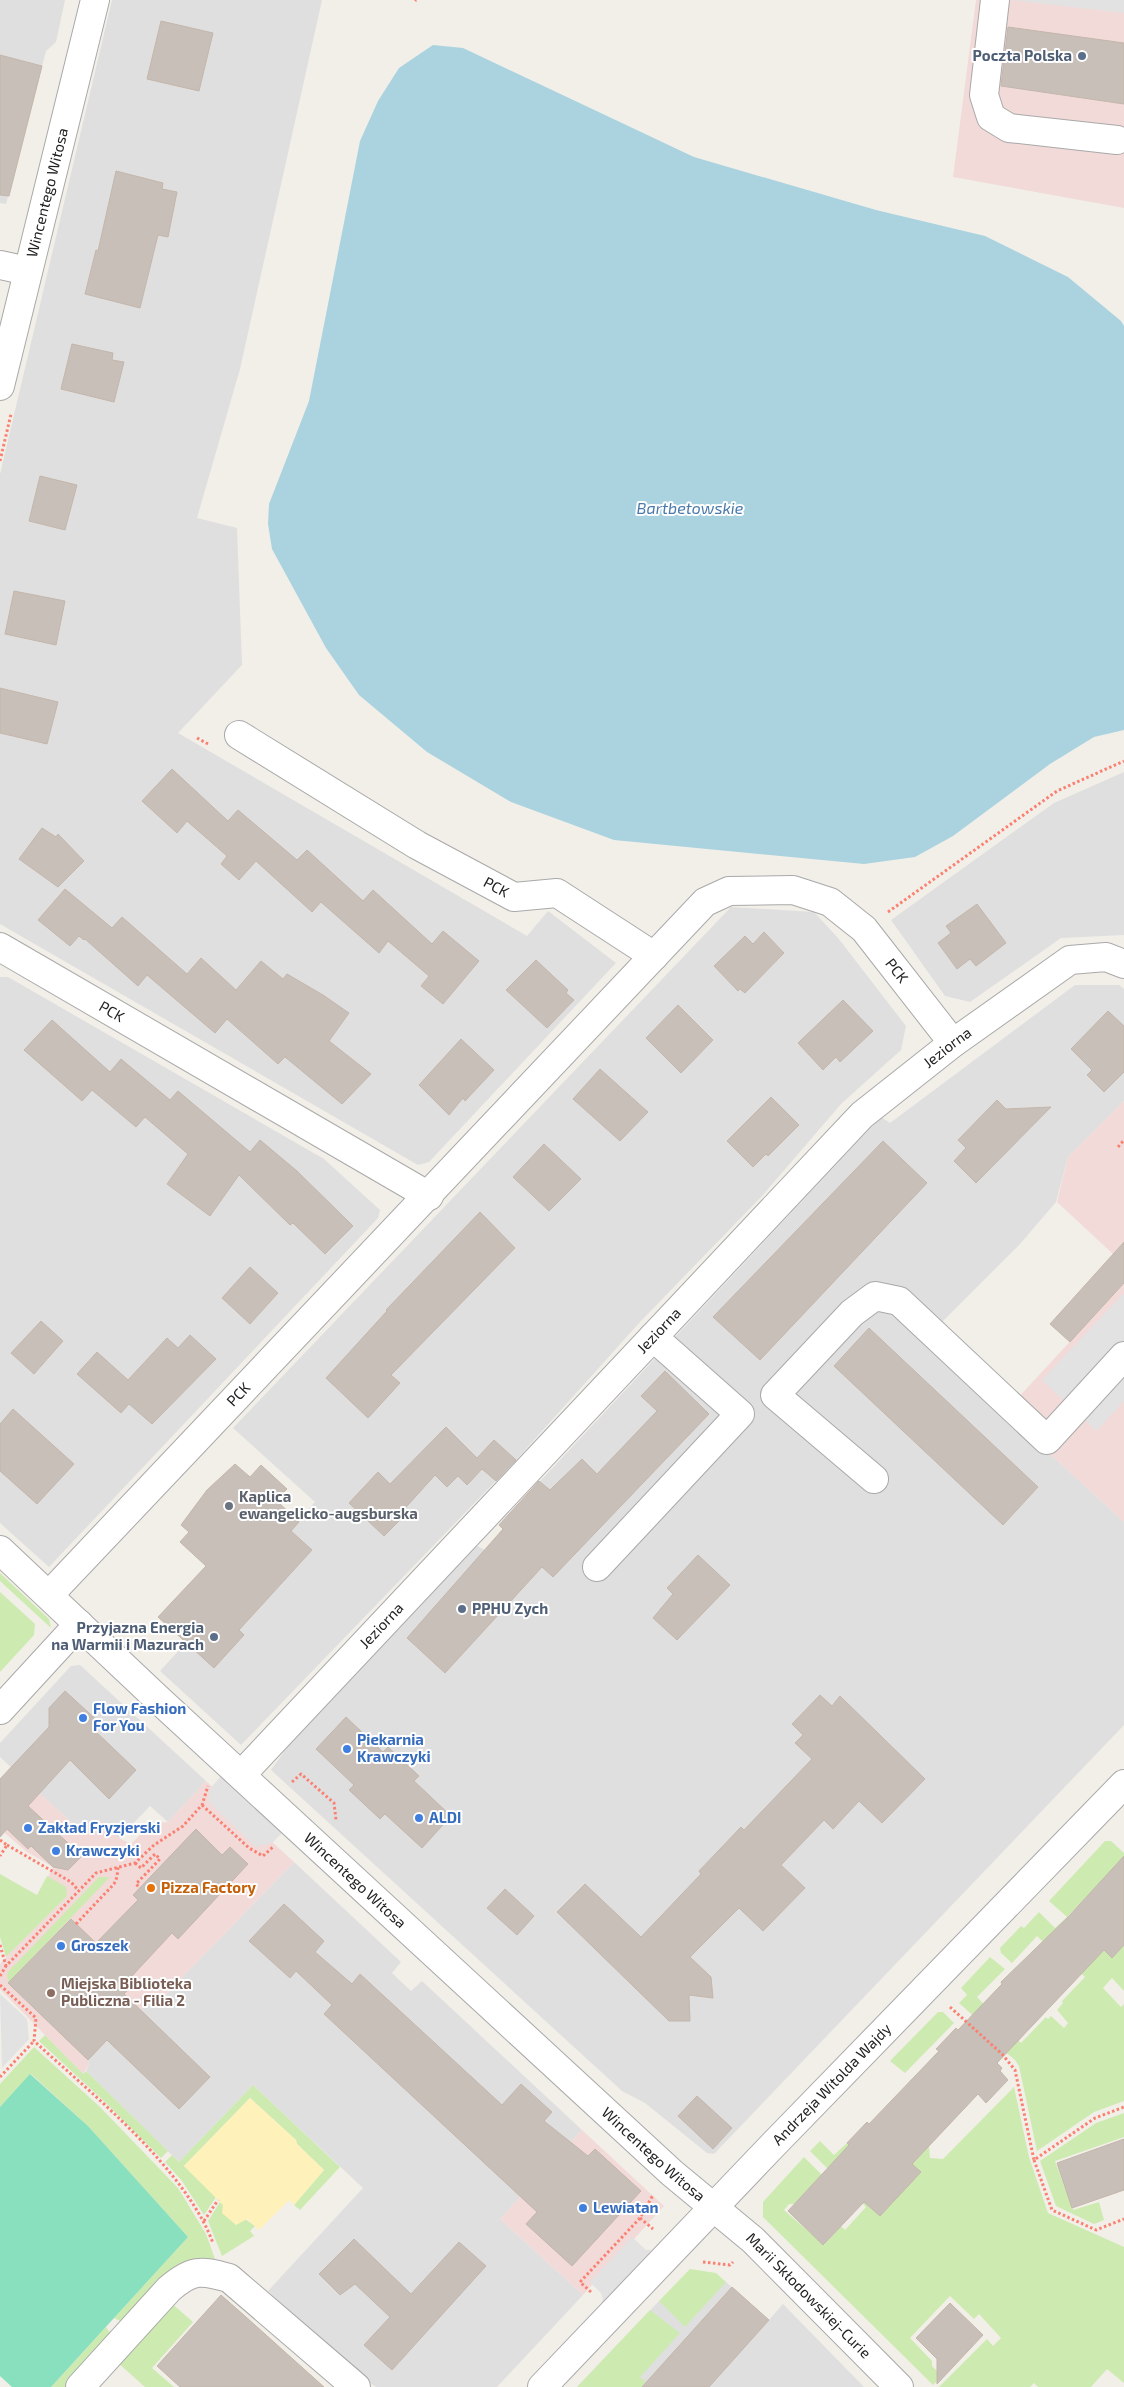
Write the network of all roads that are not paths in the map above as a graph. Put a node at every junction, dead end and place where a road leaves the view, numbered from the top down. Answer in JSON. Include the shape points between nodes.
{"nodes":[{"id":1,"x":95,"y":0,"type":"edge"},
{"id":2,"x":995,"y":0,"type":"edge"},
{"id":3,"x":1117,"y":140,"type":"dead end"},
{"id":4,"x":0,"y":265,"type":"edge"},
{"id":5,"x":28,"y":271,"type":"junction"},
{"id":6,"x":0,"y":386,"type":"edge"},
{"id":7,"x":239,"y":735,"type":"dead end"},
{"id":8,"x":0,"y":947,"type":"edge"},
{"id":9,"x":654,"y":956,"type":"junction"},
{"id":10,"x":1124,"y":964,"type":"edge"},
{"id":11,"x":953,"y":1043,"type":"junction"},
{"id":12,"x":429,"y":1196,"type":"junction"},
{"id":13,"x":653,"y":1337,"type":"junction"},
{"id":14,"x":1124,"y":1356,"type":"edge"},
{"id":15,"x":775,"y":1395,"type":"junction"},
{"id":16,"x":740,"y":1414,"type":"junction"},
{"id":17,"x":874,"y":1479,"type":"dead end"},
{"id":18,"x":0,"y":1550,"type":"edge"},
{"id":19,"x":597,"y":1567,"type":"dead end"},
{"id":20,"x":49,"y":1595,"type":"junction"},
{"id":21,"x":79,"y":1624,"type":"junction"},
{"id":22,"x":0,"y":1710,"type":"edge"},
{"id":23,"x":241,"y":1775,"type":"junction"},
{"id":24,"x":1124,"y":1784,"type":"edge"},
{"id":25,"x":714,"y":2207,"type":"junction"},
{"id":26,"x":80,"y":2387,"type":"edge"},
{"id":27,"x":356,"y":2387,"type":"edge"},
{"id":28,"x":542,"y":2387,"type":"edge"},
{"id":29,"x":899,"y":2387,"type":"edge"}],
"edges":[{"from":1,"to":5,"type":"street","name":"Wincentego Witosa"},
{"from":2,"to":3,"type":"street","via":[[984,95],[991,117],[1009,128]]},
{"from":4,"to":5,"type":"street"},
{"from":5,"to":6,"type":"street","name":"Wincentego Witosa"},
{"from":7,"to":9,"type":"street","name":"PCK","via":[[417,845],[514,897],[558,893]]},
{"from":8,"to":12,"type":"street","name":"PCK"},
{"from":9,"to":11,"type":"street","name":"PCK","via":[[705,902],[729,890],[793,890],[830,902],[864,929]]},
{"from":9,"to":12,"type":"street","name":"PCK","via":[[588,1042]]},
{"from":10,"to":11,"type":"street","name":"Jeziorna","via":[[1106,957],[1070,960]]},
{"from":11,"to":13,"type":"street","name":"Jeziorna","via":[[862,1115]]},
{"from":12,"to":20,"type":"street","name":"PCK"},
{"from":13,"to":16,"type":"street"},
{"from":13,"to":23,"type":"street","name":"Jeziorna"},
{"from":14,"to":15,"type":"street","via":[[1047,1440],[899,1301],[875,1296],[852,1313]]},
{"from":15,"to":16,"type":"street"},
{"from":15,"to":17,"type":"street"},
{"from":16,"to":19,"type":"street"},
{"from":18,"to":20,"type":"street","name":"Wincentego Witosa"},
{"from":20,"to":21,"type":"street","name":"Wincentego Witosa"},
{"from":21,"to":22,"type":"street"},
{"from":21,"to":23,"type":"street","name":"Wincentego Witosa"},
{"from":23,"to":25,"type":"street","name":"Wincentego Witosa","via":[[672,2173]]},
{"from":24,"to":25,"type":"street","name":"Andrzeja Witolda Wajdy"},
{"from":25,"to":28,"type":"street","name":"Andrzeja Witolda Wajdy"},
{"from":25,"to":29,"type":"street","name":"Marii Skłodowskiej-Curie","via":[[753,2240]]},
{"from":26,"to":27,"type":"street","via":[[169,2289],[195,2272],[229,2278]]}]}
